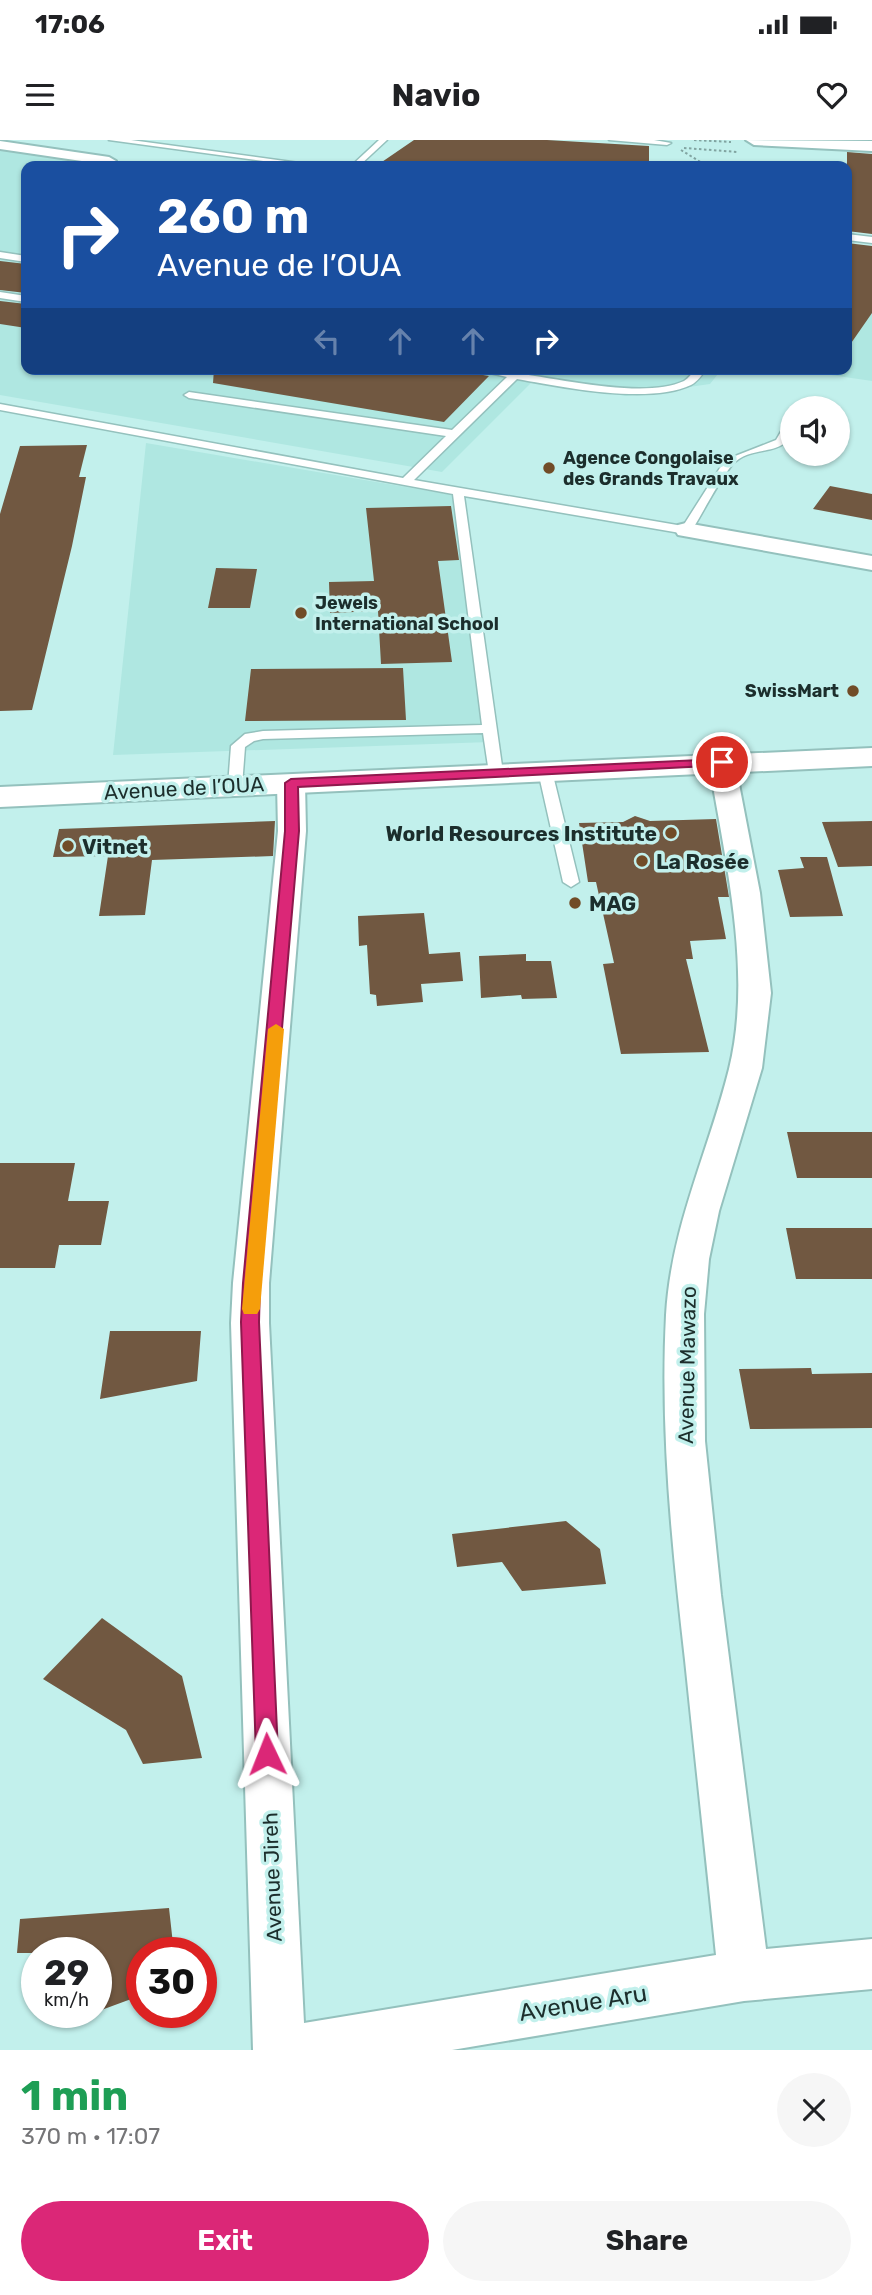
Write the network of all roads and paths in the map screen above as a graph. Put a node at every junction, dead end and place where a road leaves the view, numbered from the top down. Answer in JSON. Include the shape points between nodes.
{"nodes":[{"id":1,"x":113,"y":140,"type":"edge"},
{"id":2,"x":383,"y":140,"type":"edge"},
{"id":3,"x":613,"y":140,"type":"edge"},
{"id":4,"x":754,"y":140,"type":"edge"},
{"id":5,"x":778,"y":141,"type":"edge"},
{"id":6,"x":667,"y":143,"type":"dead end"},
{"id":7,"x":0,"y":145,"type":"edge"},
{"id":8,"x":872,"y":146,"type":"edge"},
{"id":9,"x":676,"y":148,"type":"dead end"},
{"id":10,"x":109,"y":161,"type":"dead end"},
{"id":11,"x":278,"y":161,"type":"edge"},
{"id":12,"x":360,"y":161,"type":"edge"},
{"id":13,"x":701,"y":161,"type":"edge"},
{"id":14,"x":852,"y":238,"type":"edge"},
{"id":15,"x":872,"y":240,"type":"edge"},
{"id":16,"x":0,"y":255,"type":"edge"},
{"id":17,"x":21,"y":258,"type":"edge"},
{"id":18,"x":0,"y":295,"type":"edge"},
{"id":19,"x":21,"y":298,"type":"edge"},
{"id":20,"x":515,"y":375,"type":"joint"},
{"id":21,"x":698,"y":375,"type":"edge"},
{"id":22,"x":190,"y":395,"type":"dead end"},
{"id":23,"x":0,"y":407,"type":"edge"},
{"id":24,"x":454,"y":434,"type":"junction"},
{"id":25,"x":780,"y":442,"type":"edge"},
{"id":26,"x":405,"y":482,"type":"junction"},
{"id":27,"x":458,"y":492,"type":"junction"},
{"id":28,"x":686,"y":530,"type":"junction"},
{"id":29,"x":872,"y":563,"type":"edge"},
{"id":30,"x":489,"y":729,"type":"junction"},
{"id":31,"x":872,"y":757,"type":"edge"},
{"id":32,"x":722,"y":762,"type":"junction"},
{"id":33,"x":545,"y":771,"type":"junction"},
{"id":34,"x":496,"y":773,"type":"junction"},
{"id":35,"x":291,"y":783,"type":"junction"},
{"id":36,"x":235,"y":786,"type":"junction"},
{"id":37,"x":0,"y":798,"type":"edge"},
{"id":38,"x":571,"y":882,"type":"dead end"},
{"id":39,"x":872,"y":1964,"type":"edge"},
{"id":40,"x":744,"y":1976,"type":"junction"},
{"id":41,"x":279,"y":2050,"type":"edge"},
{"id":42,"x":296,"y":2050,"type":"edge"}],
"edges":[{"from":1,"to":11,"type":"lane"},
{"from":2,"to":12,"type":"lane"},
{"from":3,"to":6,"type":"lane"},
{"from":4,"to":5,"type":"main road"},
{"from":5,"to":8,"type":"main road"},
{"from":7,"to":10,"type":"street"},
{"from":9,"to":13,"type":"path"},
{"from":14,"to":15,"type":"lane"},
{"from":16,"to":17,"type":"lane"},
{"from":18,"to":19,"type":"lane"},
{"from":20,"to":21,"type":"lane","via":[[641,391],[687,384]]},
{"from":20,"to":24,"type":"lane"},
{"from":22,"to":24,"type":"lane"},
{"from":23,"to":26,"type":"lane"},
{"from":24,"to":26,"type":"lane"},
{"from":25,"to":28,"type":"lane","via":[[729,462]]},
{"from":26,"to":27,"type":"lane"},
{"from":27,"to":28,"type":"lane"},
{"from":27,"to":30,"type":"lane"},
{"from":28,"to":29,"type":"street"},
{"from":30,"to":34,"type":"lane"},
{"from":30,"to":36,"type":"lane","via":[[250,737],[238,746]]},
{"from":31,"to":32,"type":"main road","name":"Avenue de l’OUA"},
{"from":32,"to":33,"type":"main road","name":"Avenue de l’OUA"},
{"from":32,"to":40,"type":"street","name":"Avenue Mawazo","via":[[745,893],[755,993],[747,1068],[701,1211],[691,1259],[685,1314],[685,1441]]},
{"from":33,"to":34,"type":"main road","name":"Avenue de l’OUA"},
{"from":33,"to":38,"type":"lane"},
{"from":34,"to":35,"type":"main road","name":"Avenue de l’OUA"},
{"from":35,"to":36,"type":"main road","name":"Avenue de l’OUA"},
{"from":35,"to":41,"type":"street","name":"Avenue Jireh","via":[[292,831],[250,1322]]},
{"from":36,"to":37,"type":"main road","name":"Avenue de l’OUA"},
{"from":39,"to":40,"type":"street","name":"Avenue Aru"},
{"from":40,"to":42,"type":"street","name":"Avenue Aru"}]}
